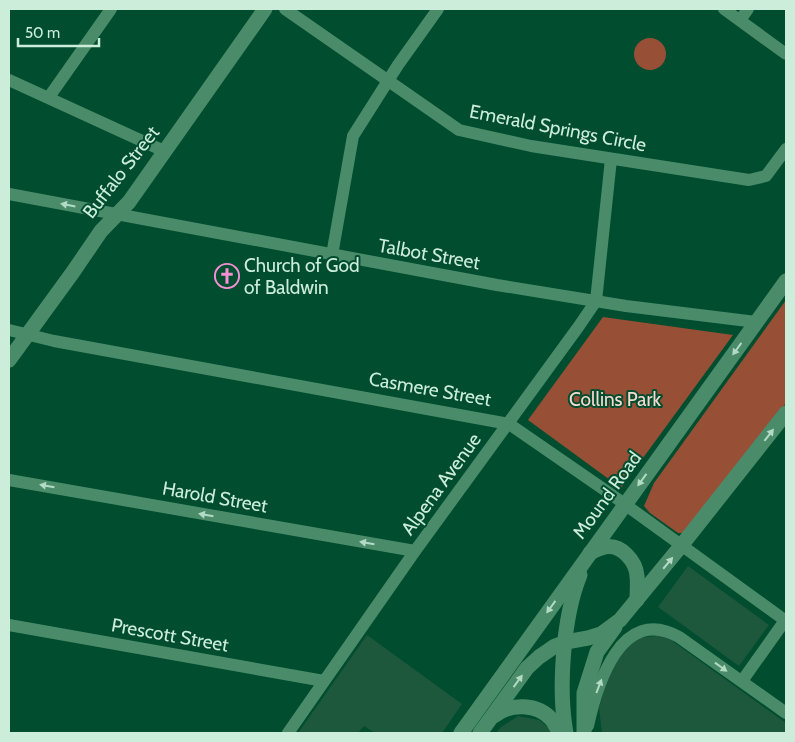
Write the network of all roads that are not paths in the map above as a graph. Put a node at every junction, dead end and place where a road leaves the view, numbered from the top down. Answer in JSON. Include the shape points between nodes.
{"nodes":[{"id":1,"x":112,"y":9,"type":"edge"},
{"id":2,"x":265,"y":9,"type":"edge"},
{"id":3,"x":285,"y":9,"type":"edge"},
{"id":4,"x":438,"y":9,"type":"edge"},
{"id":5,"x":724,"y":9,"type":"edge"},
{"id":6,"x":748,"y":9,"type":"edge"},
{"id":7,"x":740,"y":20,"type":"junction"},
{"id":8,"x":786,"y":54,"type":"edge"},
{"id":9,"x":9,"y":80,"type":"edge"},
{"id":10,"x":388,"y":81,"type":"junction"},
{"id":11,"x":49,"y":97,"type":"junction"},
{"id":12,"x":786,"y":149,"type":"edge"},
{"id":13,"x":164,"y":151,"type":"junction"},
{"id":14,"x":611,"y":159,"type":"junction"},
{"id":15,"x":9,"y":194,"type":"edge"},
{"id":16,"x":116,"y":215,"type":"junction"},
{"id":17,"x":332,"y":255,"type":"junction"},
{"id":18,"x":786,"y":281,"type":"edge"},
{"id":19,"x":596,"y":301,"type":"junction"},
{"id":20,"x":756,"y":322,"type":"junction"},
{"id":21,"x":9,"y":330,"type":"edge"},
{"id":22,"x":28,"y":334,"type":"junction"},
{"id":23,"x":9,"y":360,"type":"edge"},
{"id":24,"x":786,"y":413,"type":"edge"},
{"id":25,"x":508,"y":424,"type":"junction"},
{"id":26,"x":9,"y":480,"type":"edge"},
{"id":27,"x":625,"y":505,"type":"junction"},
{"id":28,"x":681,"y":546,"type":"junction"},
{"id":29,"x":415,"y":551,"type":"junction"},
{"id":30,"x":590,"y":553,"type":"junction"},
{"id":31,"x":637,"y":600,"type":"junction"},
{"id":32,"x":620,"y":620,"type":"junction"},
{"id":33,"x":786,"y":620,"type":"edge"},
{"id":34,"x":9,"y":625,"type":"edge"},
{"id":35,"x":566,"y":642,"type":"junction"},
{"id":36,"x":324,"y":681,"type":"junction"},
{"id":37,"x":742,"y":682,"type":"junction"},
{"id":38,"x":786,"y":713,"type":"edge"},
{"id":39,"x":489,"y":720,"type":"junction"},
{"id":40,"x":288,"y":733,"type":"edge"},
{"id":41,"x":462,"y":733,"type":"edge"},
{"id":42,"x":480,"y":733,"type":"edge"},
{"id":43,"x":560,"y":733,"type":"edge"},
{"id":44,"x":566,"y":733,"type":"edge"},
{"id":45,"x":586,"y":733,"type":"edge"}],
"edges":[{"from":1,"to":11,"type":"street"},
{"from":2,"to":13,"type":"main road","name":"Buffalo Street"},
{"from":3,"to":10,"type":"street","name":"Emerald Springs Circle"},
{"from":4,"to":10,"type":"street"},
{"from":5,"to":7,"type":"street"},
{"from":6,"to":7,"type":"street"},
{"from":7,"to":8,"type":"street"},
{"from":9,"to":11,"type":"street"},
{"from":10,"to":14,"type":"street","name":"Emerald Springs Circle","via":[[460,130],[530,146]]},
{"from":10,"to":17,"type":"street","via":[[353,136]]},
{"from":11,"to":13,"type":"street"},
{"from":12,"to":14,"type":"street","name":"Emerald Springs Circle","via":[[766,176],[749,180]]},
{"from":13,"to":16,"type":"main road","name":"Buffalo Street","via":[[129,202]]},
{"from":14,"to":19,"type":"street","name":"Alpena Avenue"},
{"from":16,"to":15,"type":"street","name":"Talbot Street","one_way":true},
{"from":16,"to":17,"type":"street","name":"Talbot Street"},
{"from":16,"to":22,"type":"main road","name":"Buffalo Street","via":[[101,231]]},
{"from":17,"to":19,"type":"street","name":"Talbot Street"},
{"from":18,"to":20,"type":"main road","name":"Mound Road"},
{"from":19,"to":20,"type":"street","name":"Talbot Street"},
{"from":19,"to":25,"type":"street","name":"Alpena Avenue"},
{"from":20,"to":27,"type":"main road","name":"Mound Road","one_way":true},
{"from":21,"to":22,"type":"street","name":"Casmere Street"},
{"from":22,"to":23,"type":"main road","name":"Buffalo Street"},
{"from":22,"to":25,"type":"street","name":"Casmere Street"},
{"from":28,"to":24,"type":"main road","one_way":true},
{"from":25,"to":27,"type":"street","name":"Casmere Street"},
{"from":25,"to":29,"type":"street","name":"Alpena Avenue"},
{"from":29,"to":26,"type":"street","name":"Harold Street","one_way":true},
{"from":27,"to":28,"type":"street","name":"Casmere Street"},
{"from":27,"to":30,"type":"main road","name":"Mound Road"},
{"from":31,"to":28,"type":"main road","one_way":true},
{"from":28,"to":33,"type":"street","name":"Casmere Street"},
{"from":29,"to":36,"type":"street","name":"Alpena Avenue"},
{"from":30,"to":31,"type":"main road","via":[[605,547],[624,552],[633,562],[637,575]]},
{"from":30,"to":35,"type":"main road","via":[[574,592]]},
{"from":30,"to":41,"type":"main road","name":"Mound Road","one_way":true},
{"from":31,"to":32,"type":"main road"},
{"from":32,"to":35,"type":"main road","via":[[601,634]]},
{"from":32,"to":45,"type":"main road","via":[[597,652],[584,694]]},
{"from":33,"to":37,"type":"street"},
{"from":34,"to":36,"type":"street","name":"Prescott Street"},
{"from":39,"to":35,"type":"main road","one_way":true,"via":[[531,663]]},
{"from":35,"to":44,"type":"main road","via":[[563,669]]},
{"from":36,"to":40,"type":"street","name":"Alpena Avenue"},
{"from":37,"to":38,"type":"street"},
{"from":45,"to":37,"type":"street","one_way":true,"via":[[596,693],[611,659],[626,640],[637,634],[656,630],[674,634]]},
{"from":39,"to":42,"type":"main road"},
{"from":39,"to":43,"type":"main road","via":[[510,708],[530,708],[546,715]]}]}
